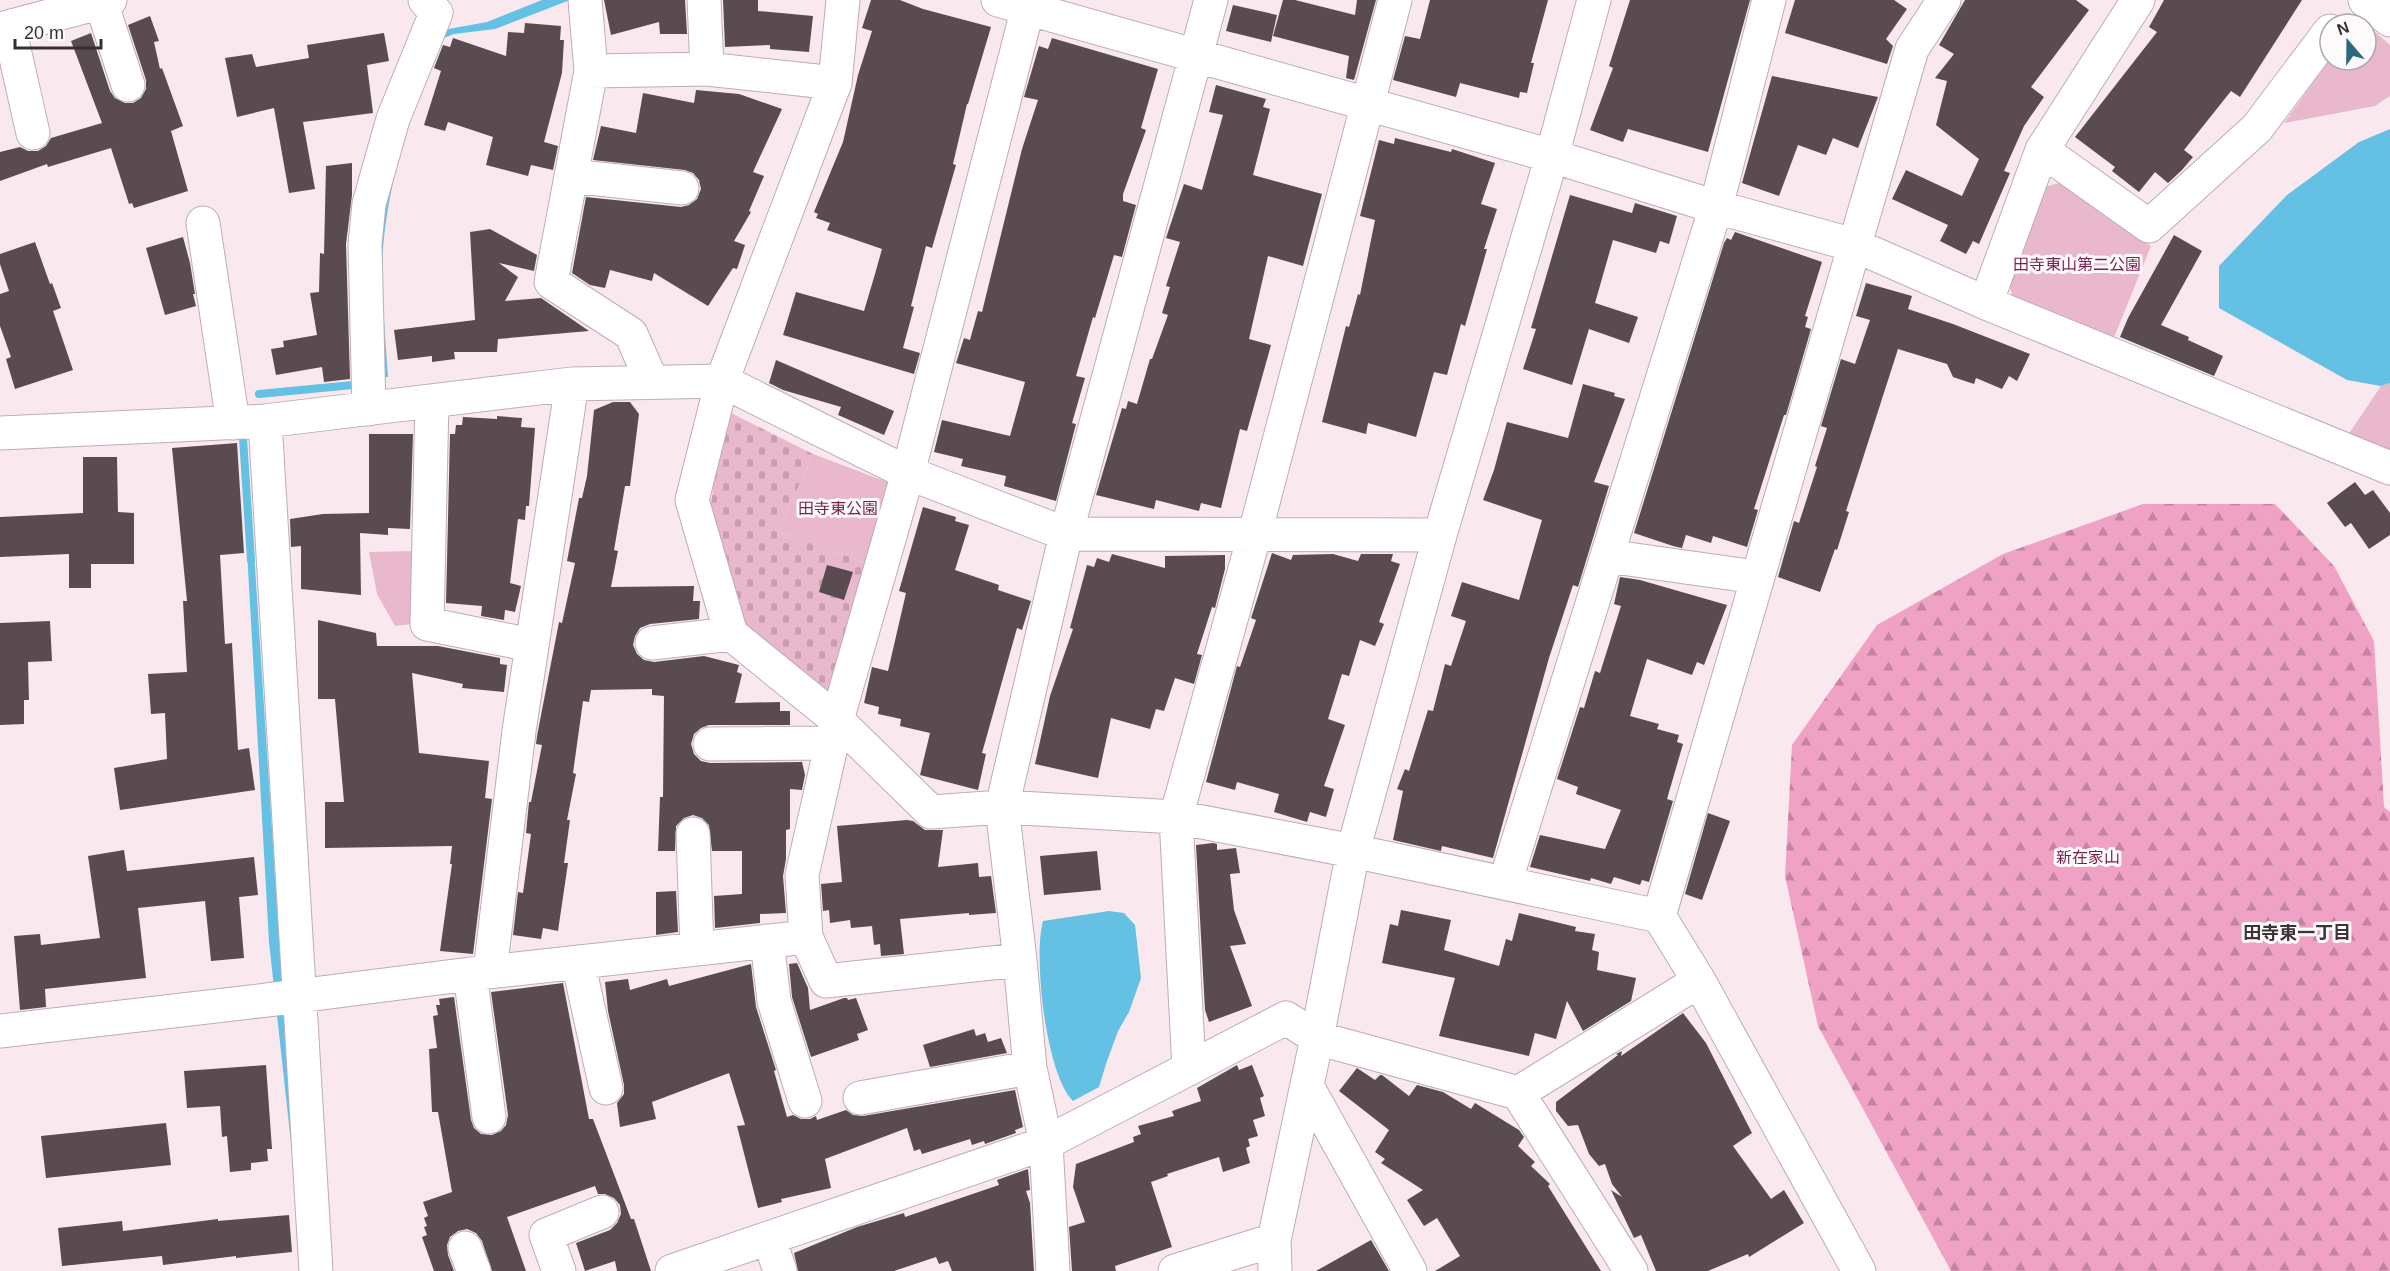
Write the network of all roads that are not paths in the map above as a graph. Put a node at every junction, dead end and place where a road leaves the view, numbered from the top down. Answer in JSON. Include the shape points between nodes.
{"nodes":[{"id":1,"x":425,"y":0,"type":"edge"},
{"id":2,"x":585,"y":0,"type":"edge"},
{"id":3,"x":704,"y":0,"type":"edge"},
{"id":4,"x":843,"y":0,"type":"edge"},
{"id":5,"x":1211,"y":0,"type":"edge"},
{"id":6,"x":1395,"y":0,"type":"edge"},
{"id":7,"x":1594,"y":0,"type":"edge"},
{"id":8,"x":1769,"y":0,"type":"edge"},
{"id":9,"x":1944,"y":0,"type":"edge"},
{"id":10,"x":2138,"y":0,"type":"edge"},
{"id":11,"x":2365,"y":0,"type":"edge"},
{"id":12,"x":87,"y":3,"type":"edge"},
{"id":13,"x":1019,"y":3,"type":"edge"},
{"id":14,"x":2390,"y":20,"type":"edge"},
{"id":15,"x":4,"y":28,"type":"edge"},
{"id":16,"x":2318,"y":47,"type":"edge"},
{"id":17,"x":1195,"y":57,"type":"junction"},
{"id":18,"x":708,"y":69,"type":"junction"},
{"id":19,"x":591,"y":71,"type":"junction"},
{"id":20,"x":835,"y":83,"type":"junction"},
{"id":21,"x":128,"y":85,"type":"dead end"},
{"id":22,"x":1368,"y":104,"type":"junction"},
{"id":23,"x":33,"y":133,"type":"dead end"},
{"id":24,"x":2042,"y":150,"type":"junction"},
{"id":25,"x":1552,"y":156,"type":"junction"},
{"id":26,"x":571,"y":176,"type":"junction"},
{"id":27,"x":682,"y":188,"type":"dead end"},
{"id":28,"x":1716,"y":207,"type":"junction"},
{"id":29,"x":203,"y":223,"type":"dead end"},
{"id":30,"x":1854,"y":245,"type":"junction"},
{"id":31,"x":1986,"y":303,"type":"junction"},
{"id":32,"x":722,"y":381,"type":"junction"},
{"id":33,"x":652,"y":382,"type":"junction"},
{"id":34,"x":572,"y":384,"type":"junction"},
{"id":35,"x":432,"y":401,"type":"junction"},
{"id":36,"x":369,"y":409,"type":"junction"},
{"id":37,"x":265,"y":421,"type":"junction"},
{"id":38,"x":233,"y":423,"type":"junction"},
{"id":39,"x":2,"y":426,"type":"edge"},
{"id":40,"x":2390,"y":468,"type":"edge"},
{"id":41,"x":908,"y":473,"type":"junction"},
{"id":42,"x":1255,"y":533,"type":"junction"},
{"id":43,"x":1066,"y":534,"type":"junction"},
{"id":44,"x":1440,"y":535,"type":"junction"},
{"id":45,"x":1607,"y":556,"type":"junction"},
{"id":46,"x":1756,"y":578,"type":"junction"},
{"id":47,"x":731,"y":634,"type":"junction"},
{"id":48,"x":652,"y":643,"type":"dead end"},
{"id":49,"x":531,"y":645,"type":"junction"},
{"id":50,"x":835,"y":732,"type":"junction"},
{"id":51,"x":710,"y":744,"type":"dead end"},
{"id":52,"x":1002,"y":807,"type":"junction"},
{"id":53,"x":1176,"y":817,"type":"junction"},
{"id":54,"x":693,"y":834,"type":"dead end"},
{"id":55,"x":1353,"y":851,"type":"junction"},
{"id":56,"x":1505,"y":883,"type":"junction"},
{"id":57,"x":1659,"y":916,"type":"junction"},
{"id":58,"x":806,"y":937,"type":"junction"},
{"id":59,"x":767,"y":941,"type":"junction"},
{"id":60,"x":697,"y":949,"type":"junction"},
{"id":61,"x":1020,"y":960,"type":"junction"},
{"id":62,"x":578,"y":962,"type":"junction"},
{"id":63,"x":480,"y":972,"type":"junction"},
{"id":64,"x":1699,"y":981,"type":"junction"},
{"id":65,"x":283,"y":998,"type":"junction"},
{"id":66,"x":0,"y":1031,"type":"edge"},
{"id":67,"x":1317,"y":1038,"type":"junction"},
{"id":68,"x":1030,"y":1068,"type":"junction"},
{"id":69,"x":1189,"y":1069,"type":"junction"},
{"id":70,"x":1307,"y":1086,"type":"junction"},
{"id":71,"x":606,"y":1088,"type":"dead end"},
{"id":72,"x":1518,"y":1093,"type":"junction"},
{"id":73,"x":860,"y":1098,"type":"dead end"},
{"id":74,"x":805,"y":1101,"type":"dead end"},
{"id":75,"x":489,"y":1117,"type":"dead end"},
{"id":76,"x":1046,"y":1143,"type":"junction"},
{"id":77,"x":602,"y":1212,"type":"dead end"},
{"id":78,"x":769,"y":1238,"type":"junction"},
{"id":79,"x":1275,"y":1256,"type":"edge"},
{"id":80,"x":316,"y":1271,"type":"edge"},
{"id":81,"x":559,"y":1271,"type":"edge"},
{"id":82,"x":672,"y":1271,"type":"edge"},
{"id":83,"x":780,"y":1271,"type":"edge"},
{"id":84,"x":1053,"y":1271,"type":"edge"},
{"id":85,"x":1175,"y":1271,"type":"edge"},
{"id":86,"x":1410,"y":1271,"type":"edge"},
{"id":87,"x":1630,"y":1271,"type":"edge"},
{"id":88,"x":1859,"y":1271,"type":"edge"}],
"edges":[{"from":1,"to":36,"type":"street","via":[[436,13],[393,119],[369,204],[365,244]]},
{"from":2,"to":19,"type":"street"},
{"from":3,"to":18,"type":"street"},
{"from":4,"to":20,"type":"street"},
{"from":5,"to":17,"type":"street"},
{"from":6,"to":22,"type":"street"},
{"from":7,"to":25,"type":"street"},
{"from":8,"to":28,"type":"street"},
{"from":9,"to":30,"type":"street","via":[[1912,49]]},
{"from":10,"to":24,"type":"street"},
{"from":11,"to":14,"type":"street"},
{"from":12,"to":15,"type":"street"},
{"from":12,"to":21,"type":"street"},
{"from":13,"to":17,"type":"street"},
{"from":13,"to":41,"type":"street"},
{"from":15,"to":23,"type":"street"},
{"from":16,"to":24,"type":"street","via":[[2257,128],[2149,226]]},
{"from":17,"to":22,"type":"street"},
{"from":17,"to":43,"type":"street"},
{"from":18,"to":19,"type":"street"},
{"from":18,"to":20,"type":"street"},
{"from":19,"to":26,"type":"street"},
{"from":20,"to":32,"type":"street"},
{"from":22,"to":25,"type":"street"},
{"from":22,"to":42,"type":"street"},
{"from":24,"to":31,"type":"street"},
{"from":25,"to":28,"type":"street"},
{"from":25,"to":44,"type":"street"},
{"from":26,"to":27,"type":"street"},
{"from":26,"to":33,"type":"street","via":[[551,282],[631,334]]},
{"from":28,"to":30,"type":"street"},
{"from":28,"to":45,"type":"street"},
{"from":29,"to":38,"type":"street"},
{"from":30,"to":31,"type":"street"},
{"from":30,"to":46,"type":"street"},
{"from":31,"to":40,"type":"street"},
{"from":32,"to":33,"type":"street"},
{"from":32,"to":41,"type":"street"},
{"from":32,"to":47,"type":"street","via":[[692,500]]},
{"from":33,"to":34,"type":"street"},
{"from":34,"to":35,"type":"street"},
{"from":34,"to":49,"type":"street"},
{"from":35,"to":36,"type":"street"},
{"from":35,"to":49,"type":"street","via":[[427,624]]},
{"from":36,"to":37,"type":"street"},
{"from":37,"to":38,"type":"street"},
{"from":37,"to":65,"type":"street"},
{"from":38,"to":39,"type":"street"},
{"from":41,"to":43,"type":"street"},
{"from":41,"to":50,"type":"street"},
{"from":42,"to":43,"type":"street"},
{"from":42,"to":44,"type":"street"},
{"from":42,"to":53,"type":"street"},
{"from":43,"to":52,"type":"street"},
{"from":44,"to":55,"type":"street"},
{"from":45,"to":46,"type":"street"},
{"from":45,"to":56,"type":"street"},
{"from":46,"to":57,"type":"street"},
{"from":47,"to":48,"type":"street"},
{"from":47,"to":50,"type":"street"},
{"from":49,"to":63,"type":"street"},
{"from":50,"to":51,"type":"street"},
{"from":50,"to":52,"type":"street","via":[[931,812]]},
{"from":50,"to":58,"type":"street","via":[[802,874]]},
{"from":52,"to":53,"type":"street"},
{"from":52,"to":61,"type":"street"},
{"from":53,"to":55,"type":"street"},
{"from":53,"to":69,"type":"street"},
{"from":54,"to":60,"type":"street"},
{"from":55,"to":56,"type":"street"},
{"from":55,"to":67,"type":"street"},
{"from":56,"to":57,"type":"street"},
{"from":57,"to":64,"type":"street"},
{"from":58,"to":59,"type":"street"},
{"from":58,"to":61,"type":"street","via":[[826,981]]},
{"from":59,"to":60,"type":"street"},
{"from":59,"to":74,"type":"street","via":[[774,1001]]},
{"from":60,"to":62,"type":"street"},
{"from":61,"to":68,"type":"street"},
{"from":62,"to":63,"type":"street"},
{"from":62,"to":71,"type":"street"},
{"from":63,"to":65,"type":"street"},
{"from":63,"to":75,"type":"street"},
{"from":64,"to":72,"type":"street"},
{"from":64,"to":88,"type":"street"},
{"from":65,"to":66,"type":"street"},
{"from":65,"to":80,"type":"street"},
{"from":67,"to":69,"type":"street","via":[[1286,1018]]},
{"from":67,"to":70,"type":"street"},
{"from":67,"to":72,"type":"street"},
{"from":68,"to":73,"type":"street"},
{"from":68,"to":76,"type":"street"},
{"from":69,"to":76,"type":"street"},
{"from":70,"to":79,"type":"street"},
{"from":70,"to":86,"type":"street"},
{"from":72,"to":87,"type":"street"},
{"from":76,"to":78,"type":"street"},
{"from":76,"to":84,"type":"street"},
{"from":77,"to":81,"type":"street","via":[[546,1235]]},
{"from":78,"to":82,"type":"street"},
{"from":78,"to":83,"type":"street"},
{"from":79,"to":85,"type":"street"}]}
